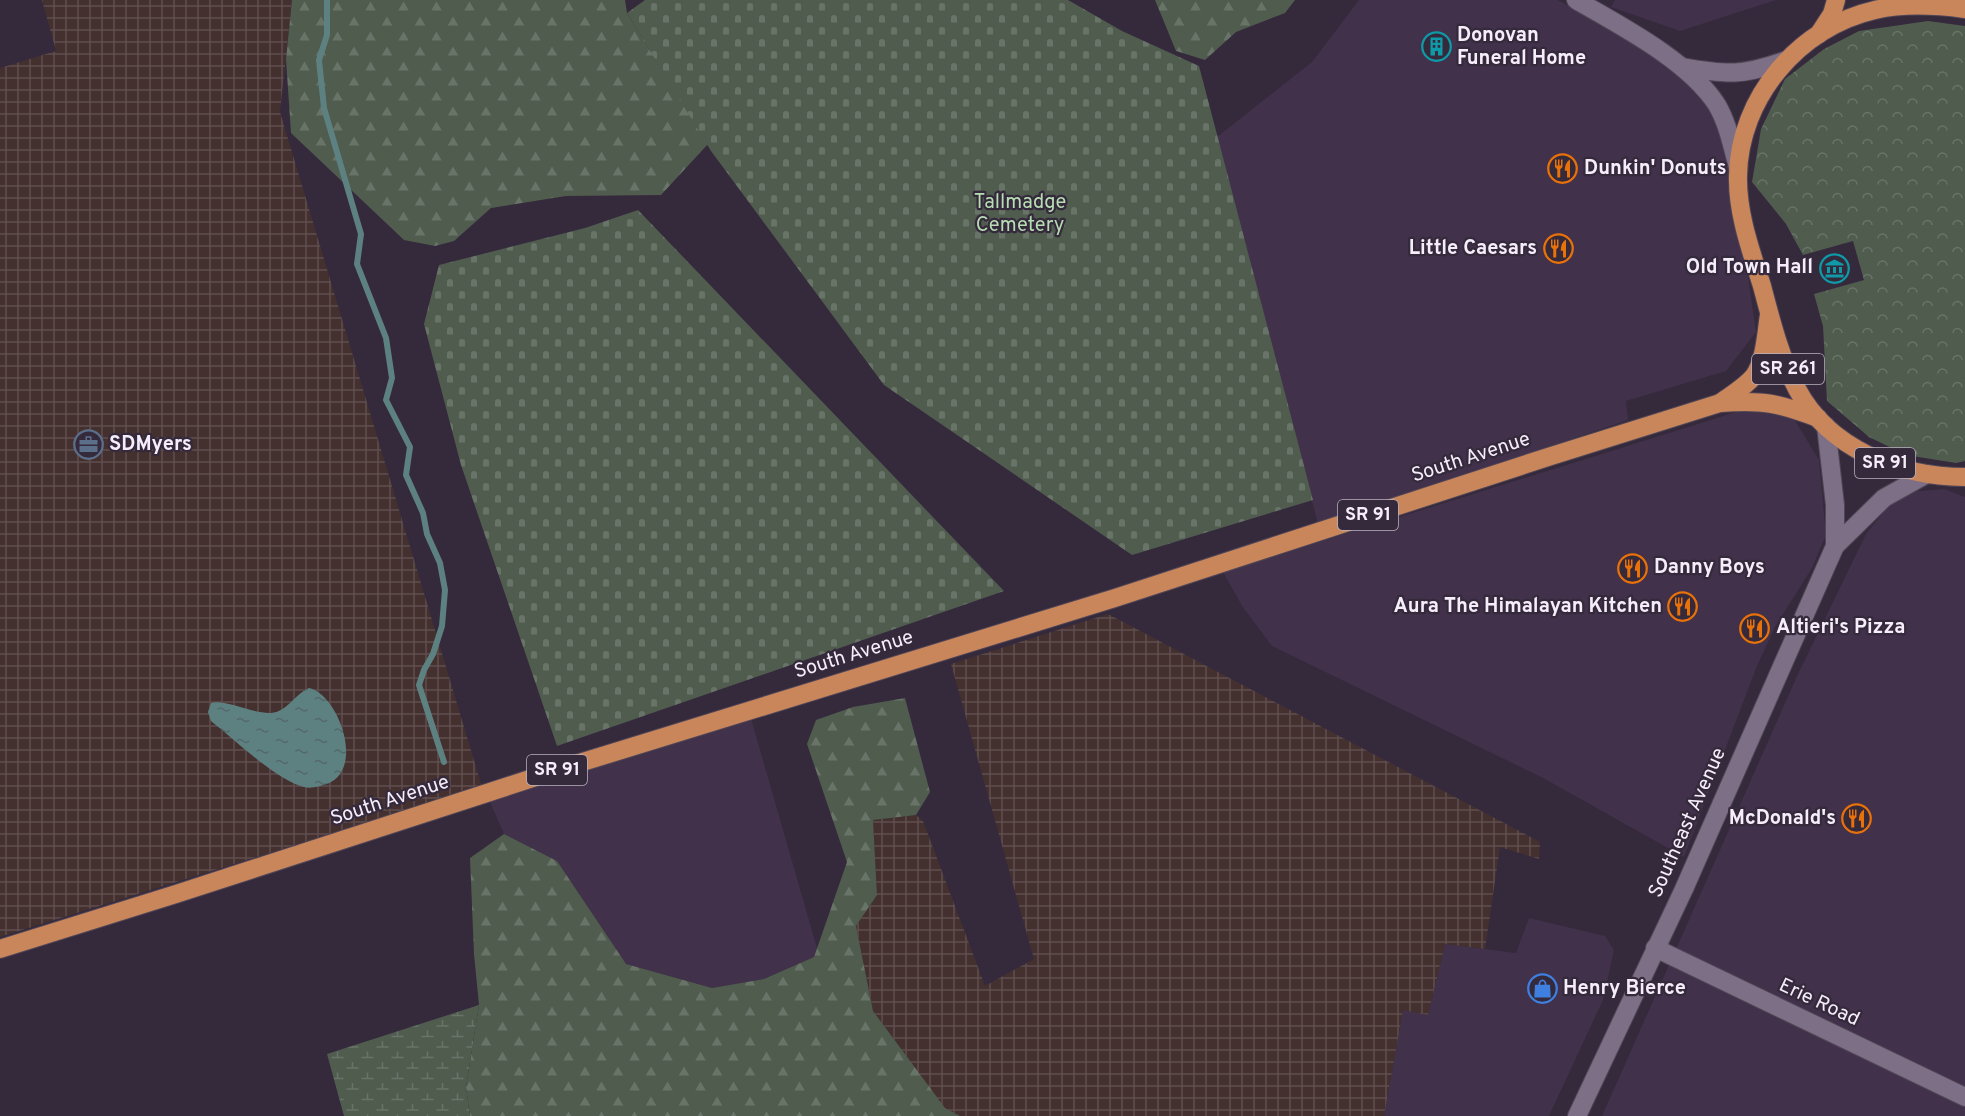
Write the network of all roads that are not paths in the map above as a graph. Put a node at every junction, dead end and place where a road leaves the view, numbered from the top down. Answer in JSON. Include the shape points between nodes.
{"nodes":[{"id":1,"x":1576,"y":0,"type":"edge"},
{"id":2,"x":1836,"y":0,"type":"edge"},
{"id":3,"x":1902,"y":2,"type":"edge"},
{"id":4,"x":1965,"y":9,"type":"edge"},
{"id":5,"x":1818,"y":36,"type":"junction"},
{"id":6,"x":1787,"y":60,"type":"junction"},
{"id":7,"x":1682,"y":67,"type":"junction"},
{"id":8,"x":1738,"y":167,"type":"junction"},
{"id":9,"x":1770,"y":314,"type":"junction"},
{"id":10,"x":1720,"y":404,"type":"junction"},
{"id":11,"x":1822,"y":422,"type":"junction"},
{"id":12,"x":1927,"y":474,"type":"junction"},
{"id":13,"x":1960,"y":480,"type":"edge"},
{"id":14,"x":1835,"y":546,"type":"junction"},
{"id":15,"x":1655,"y":948,"type":"junction"},
{"id":16,"x":0,"y":949,"type":"edge"},
{"id":17,"x":1965,"y":1097,"type":"edge"},
{"id":18,"x":1577,"y":1116,"type":"edge"}],
"edges":[{"from":1,"to":7,"type":"street"},
{"from":2,"to":5,"type":"main road"},
{"from":3,"to":4,"type":"main road","number":"SR 91"},
{"from":3,"to":5,"type":"main road","number":"SR 91","via":[[1866,12]]},
{"from":5,"to":6,"type":"main road","number":"SR 91"},
{"from":6,"to":7,"type":"street","via":[[1730,74]]},
{"from":6,"to":8,"type":"main road","number":"SR 91","via":[[1763,88],[1753,109]]},
{"from":7,"to":8,"type":"street","via":[[1717,106],[1728,128]]},
{"from":8,"to":9,"type":"main road","number":"SR 91","via":[[1739,202]]},
{"from":9,"to":10,"type":"main road","name":"South Avenue","number":"SR 91","via":[[1755,374]]},
{"from":9,"to":11,"type":"main road","number":"SR 261","via":[[1791,378]]},
{"from":10,"to":11,"type":"main road","name":"South Avenue","number":"SR 91","via":[[1774,403]]},
{"from":10,"to":16,"type":"main road","name":"South Avenue","number":"SR 91"},
{"from":11,"to":12,"type":"main road","number":"SR 91","via":[[1877,460]]},
{"from":11,"to":14,"type":"street","name":"Southeast Avenue","via":[[1835,505]]},
{"from":12,"to":13,"type":"main road","number":"SR 91"},
{"from":12,"to":14,"type":"street","name":"Southeast Avenue","via":[[1884,498]]},
{"from":14,"to":15,"type":"street","name":"Southeast Avenue"},
{"from":15,"to":17,"type":"street","name":"Erie Road"},
{"from":15,"to":18,"type":"street","name":"Southeast Avenue"}]}
